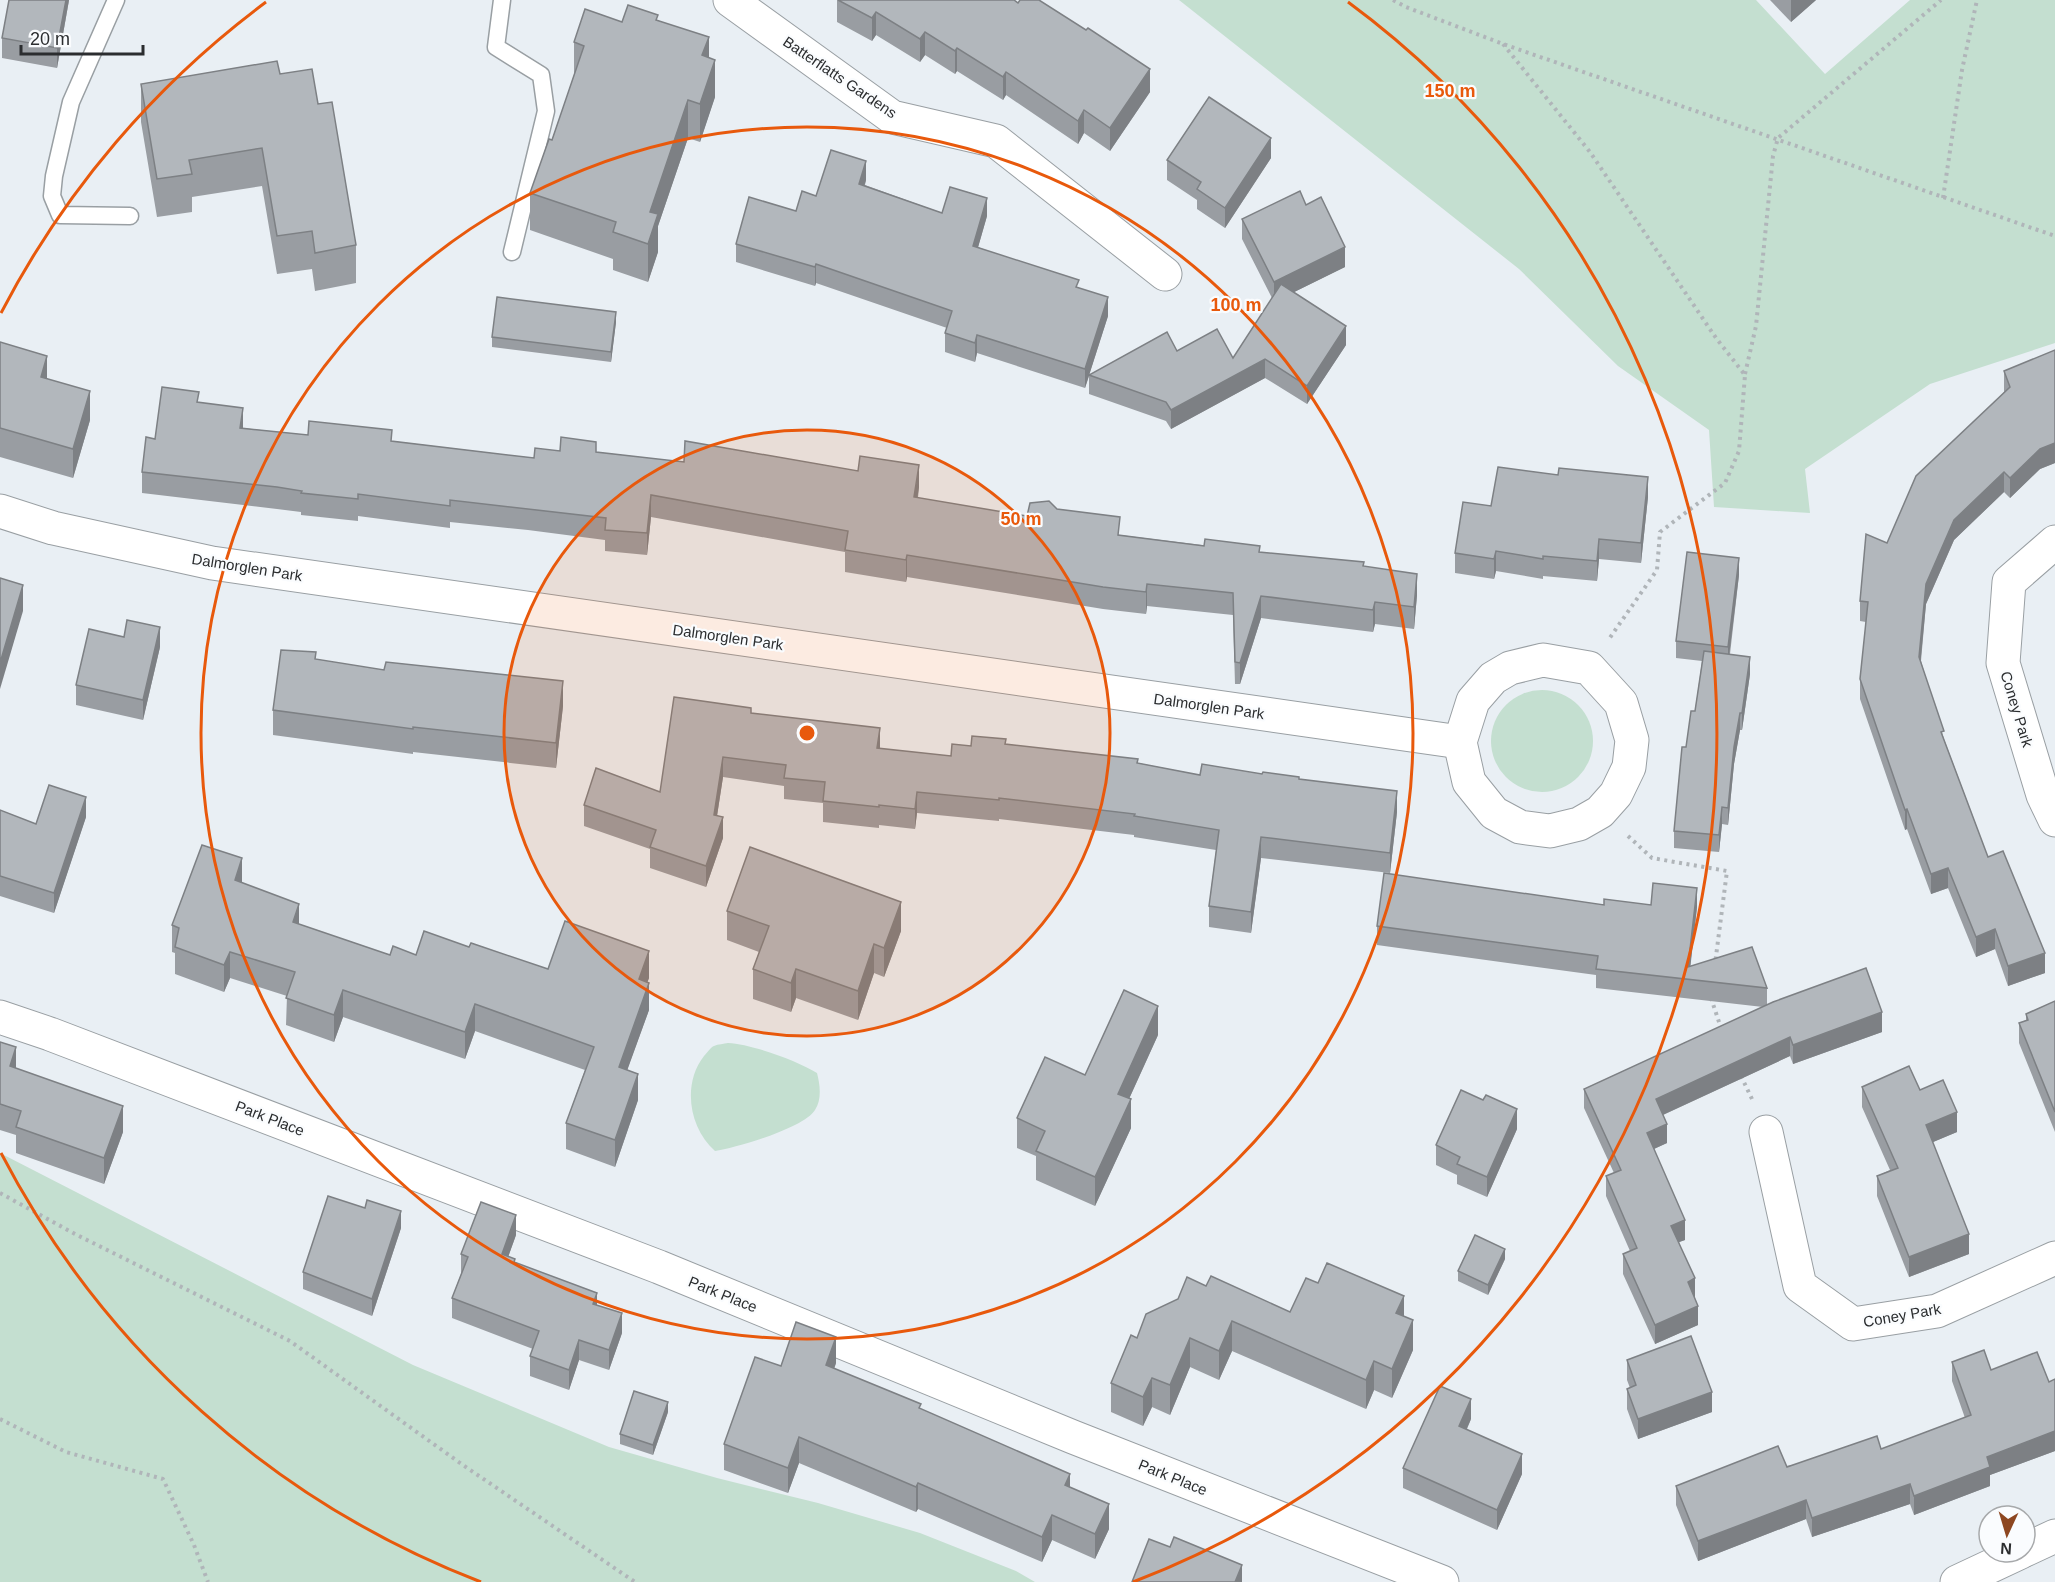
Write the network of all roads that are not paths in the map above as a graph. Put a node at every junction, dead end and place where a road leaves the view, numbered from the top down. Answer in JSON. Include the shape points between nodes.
{"nodes":[{"id":1,"x":116,"y":0,"type":"edge"},
{"id":2,"x":501,"y":0,"type":"edge"},
{"id":3,"x":729,"y":0,"type":"edge"},
{"id":4,"x":130,"y":216,"type":"dead end"},
{"id":5,"x":512,"y":252,"type":"dead end"},
{"id":6,"x":1165,"y":273,"type":"dead end"},
{"id":7,"x":0,"y":511,"type":"edge"},
{"id":8,"x":2055,"y":542,"type":"edge"},
{"id":9,"x":1460,"y":742,"type":"junction"},
{"id":10,"x":2055,"y":820,"type":"edge"},
{"id":11,"x":0,"y":1017,"type":"edge"},
{"id":12,"x":1766,"y":1132,"type":"road end"},
{"id":13,"x":2055,"y":1258,"type":"edge"},
{"id":14,"x":2055,"y":1536,"type":"edge"},
{"id":15,"x":2037,"y":1544,"type":"edge"},
{"id":16,"x":1995,"y":1564,"type":"edge"},
{"id":17,"x":1442,"y":1582,"type":"edge"},
{"id":18,"x":1957,"y":1582,"type":"edge"}],
"edges":[{"from":1,"to":4,"type":"lane","via":[[71,102],[52,196],[60,214]]},
{"from":2,"to":5,"type":"lane","via":[[496,47],[541,75],[546,111]]},
{"from":3,"to":6,"type":"street","name":"Batterflatts Gardens","via":[[892,117],[996,141]]},
{"from":7,"to":9,"type":"street","name":"Dalmorglen Park","via":[[53,528],[213,563]]},
{"from":8,"to":10,"type":"street","name":"Coney Park","via":[[2009,582],[2003,663],[2043,795]]},
{"from":9,"to":9,"type":"street","via":[[1473,701],[1493,678],[1510,668],[1543,660],[1589,668],[1621,703],[1632,740],[1629,767],[1617,794],[1600,812],[1579,824],[1550,831],[1520,827],[1494,813],[1469,782]]},
{"from":11,"to":17,"type":"street","name":"Park Place","via":[[658,1267],[1073,1437]]},
{"from":12,"to":13,"type":"street","name":"Coney Park","via":[[1800,1286],[1853,1324],[1936,1311]]},
{"from":14,"to":15,"type":"street"},
{"from":16,"to":18,"type":"street"}]}
